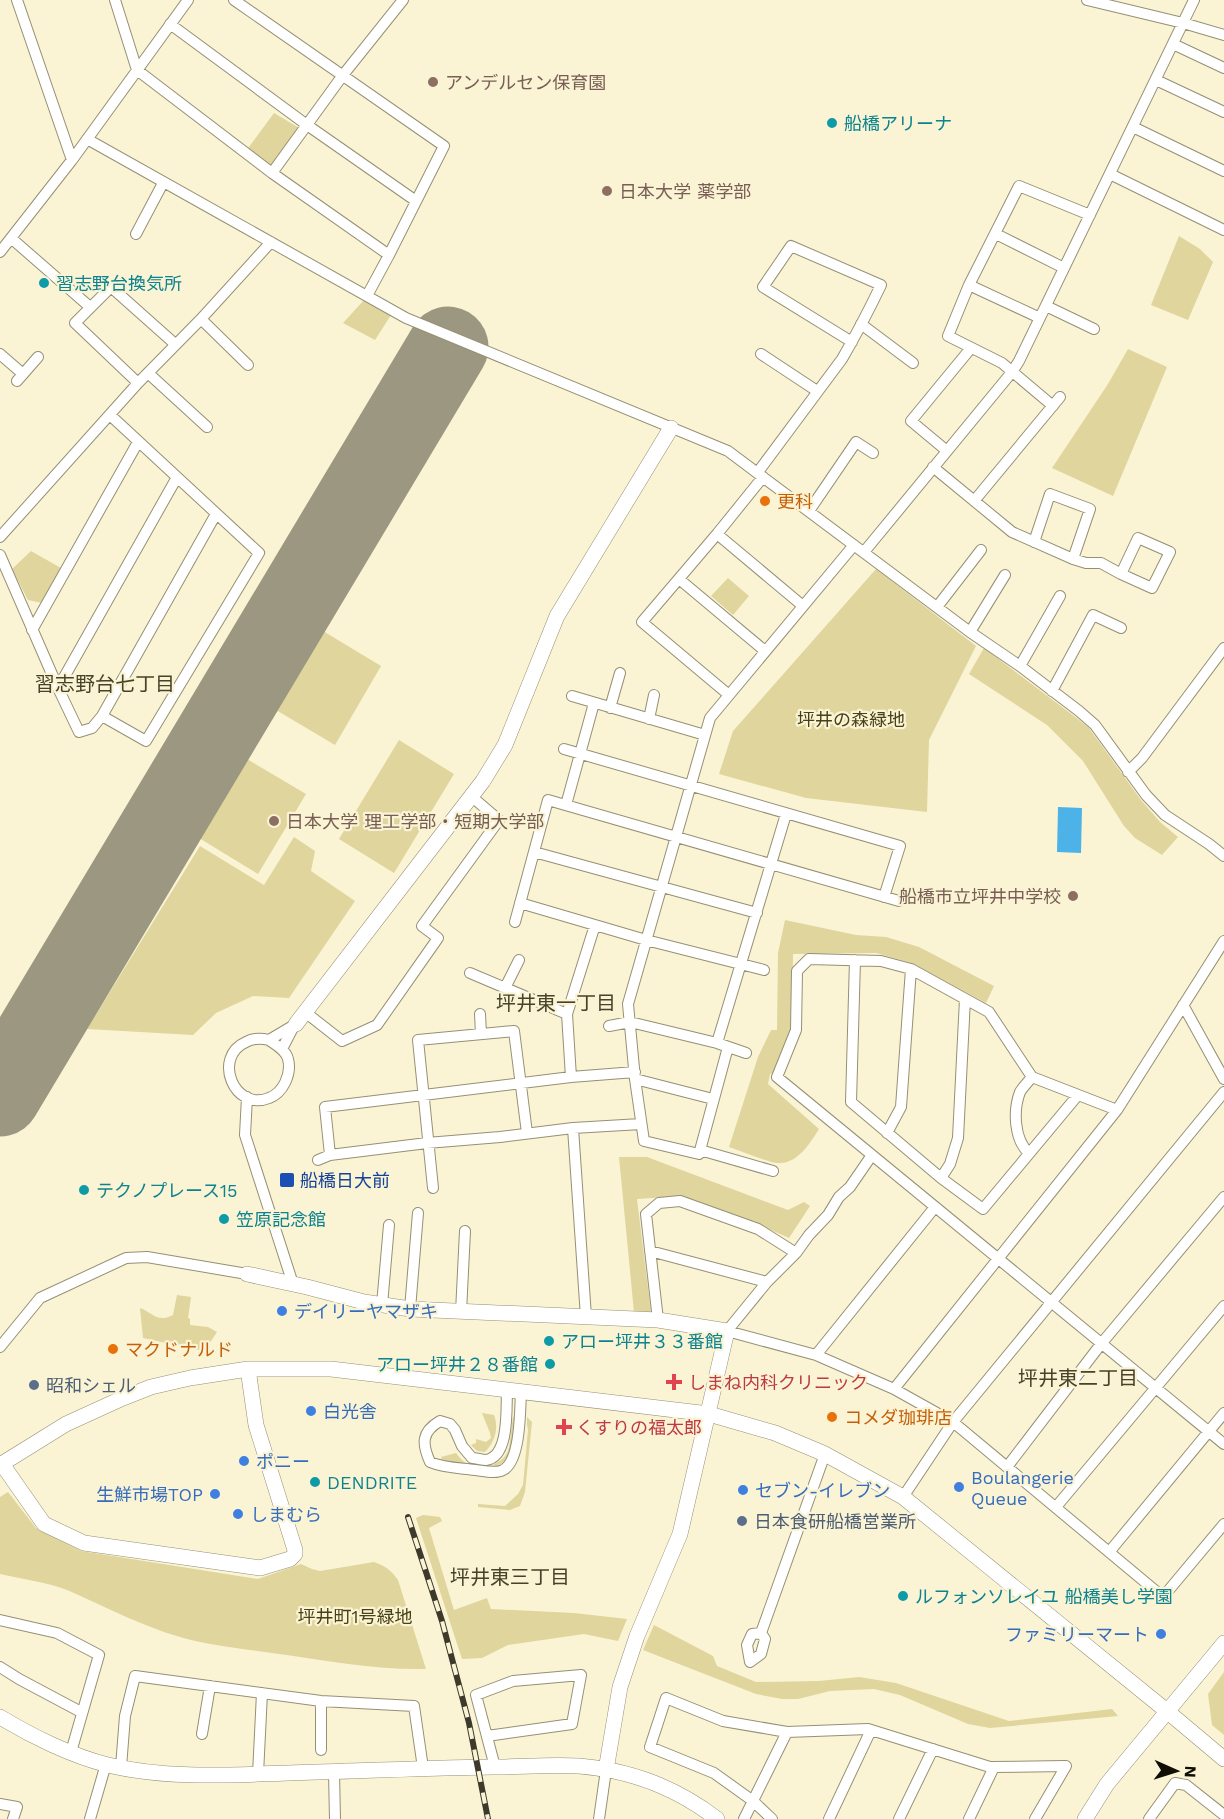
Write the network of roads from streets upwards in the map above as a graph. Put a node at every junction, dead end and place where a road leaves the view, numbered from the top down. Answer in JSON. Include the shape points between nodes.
{"nodes":[{"id":1,"x":17,"y":0,"type":"edge"},
{"id":2,"x":115,"y":0,"type":"edge"},
{"id":3,"x":188,"y":0,"type":"edge"},
{"id":4,"x":234,"y":0,"type":"edge"},
{"id":5,"x":403,"y":0,"type":"edge"},
{"id":6,"x":1087,"y":0,"type":"edge"},
{"id":7,"x":1194,"y":0,"type":"edge"},
{"id":8,"x":1183,"y":23,"type":"junction"},
{"id":9,"x":170,"y":24,"type":"junction"},
{"id":10,"x":1224,"y":35,"type":"edge"},
{"id":11,"x":1173,"y":44,"type":"junction"},
{"id":12,"x":1224,"y":68,"type":"edge"},
{"id":13,"x":136,"y":70,"type":"junction"},
{"id":14,"x":343,"y":75,"type":"junction"},
{"id":15,"x":1156,"y":80,"type":"junction"},
{"id":16,"x":1224,"y":112,"type":"edge"},
{"id":17,"x":307,"y":125,"type":"junction"},
{"id":18,"x":1133,"y":127,"type":"junction"},
{"id":19,"x":87,"y":140,"type":"junction"},
{"id":20,"x":72,"y":160,"type":"junction"},
{"id":21,"x":1224,"y":171,"type":"edge"},
{"id":22,"x":272,"y":173,"type":"junction"},
{"id":23,"x":1110,"y":174,"type":"junction"},
{"id":24,"x":163,"y":183,"type":"junction"},
{"id":25,"x":416,"y":201,"type":"junction"},
{"id":26,"x":1090,"y":215,"type":"junction"},
{"id":27,"x":1224,"y":230,"type":"edge"},
{"id":28,"x":136,"y":234,"type":"dead end"},
{"id":29,"x":996,"y":234,"type":"junction"},
{"id":30,"x":11,"y":238,"type":"junction"},
{"id":31,"x":271,"y":242,"type":"junction"},
{"id":32,"x":0,"y":252,"type":"edge"},
{"id":33,"x":389,"y":255,"type":"junction"},
{"id":34,"x":1064,"y":268,"type":"junction"},
{"id":35,"x":969,"y":285,"type":"junction"},
{"id":36,"x":369,"y":292,"type":"dead end"},
{"id":37,"x":1046,"y":306,"type":"junction"},
{"id":38,"x":90,"y":308,"type":"junction"},
{"id":39,"x":1040,"y":318,"type":"junction"},
{"id":40,"x":201,"y":319,"type":"junction"},
{"id":41,"x":861,"y":324,"type":"junction"},
{"id":42,"x":1094,"y":329,"type":"dead end"},
{"id":43,"x":852,"y":342,"type":"junction"},
{"id":44,"x":175,"y":344,"type":"junction"},
{"id":45,"x":971,"y":348,"type":"junction"},
{"id":46,"x":0,"y":354,"type":"edge"},
{"id":47,"x":761,"y":354,"type":"dead end"},
{"id":48,"x":38,"y":357,"type":"dead end"},
{"id":49,"x":913,"y":363,"type":"dead end"},
{"id":50,"x":248,"y":365,"type":"dead end"},
{"id":51,"x":1012,"y":372,"type":"junction"},
{"id":52,"x":148,"y":373,"type":"junction"},
{"id":53,"x":138,"y":382,"type":"junction"},
{"id":54,"x":817,"y":391,"type":"junction"},
{"id":55,"x":110,"y":415,"type":"junction"},
{"id":56,"x":207,"y":427,"type":"dead end"},
{"id":57,"x":671,"y":428,"type":"junction"},
{"id":58,"x":138,"y":442,"type":"junction"},
{"id":59,"x":946,"y":451,"type":"junction"},
{"id":60,"x":873,"y":453,"type":"dead end"},
{"id":61,"x":933,"y":467,"type":"junction"},
{"id":62,"x":761,"y":474,"type":"junction"},
{"id":63,"x":176,"y":478,"type":"junction"},
{"id":64,"x":974,"y":501,"type":"junction"},
{"id":65,"x":809,"y":511,"type":"junction"},
{"id":66,"x":216,"y":514,"type":"junction"},
{"id":67,"x":717,"y":534,"type":"junction"},
{"id":68,"x":0,"y":537,"type":"edge"},
{"id":69,"x":1034,"y":542,"type":"junction"},
{"id":70,"x":854,"y":545,"type":"junction"},
{"id":71,"x":981,"y":550,"type":"dead end"},
{"id":72,"x":864,"y":552,"type":"junction"},
{"id":73,"x":0,"y":555,"type":"edge"},
{"id":74,"x":1073,"y":558,"type":"junction"},
{"id":75,"x":1121,"y":574,"type":"junction"},
{"id":76,"x":1005,"y":575,"type":"dead end"},
{"id":77,"x":679,"y":579,"type":"junction"},
{"id":78,"x":1060,"y":596,"type":"dead end"},
{"id":79,"x":803,"y":606,"type":"junction"},
{"id":80,"x":937,"y":607,"type":"junction"},
{"id":81,"x":1121,"y":628,"type":"dead end"},
{"id":82,"x":32,"y":630,"type":"junction"},
{"id":83,"x":970,"y":632,"type":"junction"},
{"id":84,"x":1224,"y":648,"type":"edge"},
{"id":85,"x":765,"y":651,"type":"junction"},
{"id":86,"x":1020,"y":666,"type":"junction"},
{"id":87,"x":620,"y":673,"type":"dead end"},
{"id":88,"x":58,"y":688,"type":"junction"},
{"id":89,"x":1052,"y":691,"type":"junction"},
{"id":90,"x":654,"y":695,"type":"dead end"},
{"id":91,"x":729,"y":695,"type":"junction"},
{"id":92,"x":572,"y":696,"type":"dead end"},
{"id":93,"x":594,"y":703,"type":"junction"},
{"id":94,"x":610,"y":708,"type":"junction"},
{"id":95,"x":102,"y":716,"type":"junction"},
{"id":96,"x":649,"y":719,"type":"junction"},
{"id":97,"x":705,"y":735,"type":"junction"},
{"id":98,"x":564,"y":749,"type":"dead end"},
{"id":99,"x":580,"y":754,"type":"junction"},
{"id":100,"x":1128,"y":772,"type":"junction"},
{"id":101,"x":690,"y":785,"type":"junction"},
{"id":102,"x":471,"y":796,"type":"junction"},
{"id":103,"x":566,"y":805,"type":"junction"},
{"id":104,"x":786,"y":814,"type":"junction"},
{"id":105,"x":676,"y":837,"type":"junction"},
{"id":106,"x":534,"y":852,"type":"junction"},
{"id":107,"x":1224,"y":856,"type":"edge"},
{"id":108,"x":771,"y":864,"type":"junction"},
{"id":109,"x":661,"y":886,"type":"junction"},
{"id":110,"x":884,"y":897,"type":"junction"},
{"id":111,"x":899,"y":901,"type":"dead end"},
{"id":112,"x":520,"y":903,"type":"junction"},
{"id":113,"x":757,"y":913,"type":"junction"},
{"id":114,"x":515,"y":922,"type":"dead end"},
{"id":115,"x":595,"y":925,"type":"junction"},
{"id":116,"x":646,"y":940,"type":"junction"},
{"id":117,"x":1224,"y":942,"type":"edge"},
{"id":118,"x":519,"y":960,"type":"dead end"},
{"id":119,"x":855,"y":960,"type":"junction"},
{"id":120,"x":742,"y":964,"type":"junction"},
{"id":121,"x":911,"y":969,"type":"junction"},
{"id":122,"x":764,"y":970,"type":"dead end"},
{"id":123,"x":470,"y":973,"type":"dead end"},
{"id":124,"x":505,"y":988,"type":"junction"},
{"id":125,"x":965,"y":999,"type":"junction"},
{"id":126,"x":1183,"y":1005,"type":"junction"},
{"id":127,"x":480,"y":1014,"type":"dead end"},
{"id":128,"x":567,"y":1014,"type":"junction"},
{"id":129,"x":300,"y":1018,"type":"junction"},
{"id":130,"x":630,"y":1022,"type":"junction"},
{"id":131,"x":609,"y":1026,"type":"dead end"},
{"id":132,"x":481,"y":1034,"type":"junction"},
{"id":133,"x":268,"y":1040,"type":"junction"},
{"id":134,"x":723,"y":1045,"type":"junction"},
{"id":135,"x":282,"y":1049,"type":"junction"},
{"id":136,"x":746,"y":1053,"type":"dead end"},
{"id":137,"x":635,"y":1075,"type":"junction"},
{"id":138,"x":571,"y":1077,"type":"junction"},
{"id":139,"x":1032,"y":1077,"type":"junction"},
{"id":140,"x":1224,"y":1079,"type":"edge"},
{"id":141,"x":521,"y":1083,"type":"junction"},
{"id":142,"x":1224,"y":1092,"type":"edge"},
{"id":143,"x":422,"y":1095,"type":"junction"},
{"id":144,"x":1078,"y":1095,"type":"junction"},
{"id":145,"x":247,"y":1098,"type":"junction"},
{"id":146,"x":713,"y":1099,"type":"junction"},
{"id":147,"x":1117,"y":1110,"type":"junction"},
{"id":148,"x":641,"y":1124,"type":"junction"},
{"id":149,"x":573,"y":1128,"type":"junction"},
{"id":150,"x":527,"y":1133,"type":"junction"},
{"id":151,"x":887,"y":1133,"type":"junction"},
{"id":152,"x":427,"y":1143,"type":"junction"},
{"id":153,"x":700,"y":1150,"type":"junction"},
{"id":154,"x":1029,"y":1153,"type":"junction"},
{"id":155,"x":330,"y":1155,"type":"junction"},
{"id":156,"x":872,"y":1155,"type":"junction"},
{"id":157,"x":318,"y":1160,"type":"dead end"},
{"id":158,"x":773,"y":1171,"type":"dead end"},
{"id":159,"x":941,"y":1178,"type":"junction"},
{"id":160,"x":433,"y":1188,"type":"dead end"},
{"id":161,"x":1224,"y":1197,"type":"edge"},
{"id":162,"x":935,"y":1207,"type":"junction"},
{"id":163,"x":418,"y":1213,"type":"dead end"},
{"id":164,"x":389,"y":1225,"type":"dead end"},
{"id":165,"x":465,"y":1232,"type":"dead end"},
{"id":166,"x":650,"y":1251,"type":"junction"},
{"id":167,"x":796,"y":1253,"type":"junction"},
{"id":168,"x":998,"y":1258,"type":"junction"},
{"id":169,"x":247,"y":1274,"type":"joint"},
{"id":170,"x":767,"y":1282,"type":"junction"},
{"id":171,"x":293,"y":1284,"type":"junction"},
{"id":172,"x":1052,"y":1303,"type":"junction"},
{"id":173,"x":382,"y":1305,"type":"junction"},
{"id":174,"x":1224,"y":1306,"type":"edge"},
{"id":175,"x":410,"y":1309,"type":"junction"},
{"id":176,"x":461,"y":1312,"type":"junction"},
{"id":177,"x":586,"y":1317,"type":"junction"},
{"id":178,"x":658,"y":1320,"type":"junction"},
{"id":179,"x":727,"y":1331,"type":"junction"},
{"id":180,"x":1101,"y":1344,"type":"junction"},
{"id":181,"x":0,"y":1347,"type":"edge"},
{"id":182,"x":816,"y":1354,"type":"junction"},
{"id":183,"x":248,"y":1369,"type":"junction"},
{"id":184,"x":1154,"y":1388,"type":"junction"},
{"id":185,"x":894,"y":1389,"type":"junction"},
{"id":186,"x":514,"y":1390,"type":"junction"},
{"id":187,"x":1224,"y":1413,"type":"edge"},
{"id":188,"x":709,"y":1414,"type":"junction"},
{"id":189,"x":953,"y":1422,"type":"junction"},
{"id":190,"x":1208,"y":1431,"type":"junction"},
{"id":191,"x":1224,"y":1444,"type":"edge"},
{"id":192,"x":825,"y":1454,"type":"junction"},
{"id":193,"x":1,"y":1463,"type":"edge"},
{"id":194,"x":1007,"y":1467,"type":"junction"},
{"id":195,"x":903,"y":1497,"type":"junction"},
{"id":196,"x":1056,"y":1507,"type":"junction"},
{"id":197,"x":1224,"y":1524,"type":"edge"},
{"id":198,"x":1110,"y":1551,"type":"junction"},
{"id":199,"x":0,"y":1620,"type":"edge"},
{"id":200,"x":761,"y":1633,"type":"dead end"},
{"id":201,"x":1224,"y":1643,"type":"edge"},
{"id":202,"x":0,"y":1666,"type":"edge"},
{"id":203,"x":210,"y":1686,"type":"junction"},
{"id":204,"x":262,"y":1694,"type":"junction"},
{"id":205,"x":321,"y":1701,"type":"junction"},
{"id":206,"x":81,"y":1712,"type":"junction"},
{"id":207,"x":1168,"y":1712,"type":"junction"},
{"id":208,"x":0,"y":1717,"type":"edge"},
{"id":209,"x":871,"y":1730,"type":"junction"},
{"id":210,"x":787,"y":1732,"type":"junction"},
{"id":211,"x":202,"y":1734,"type":"dead end"},
{"id":212,"x":488,"y":1736,"type":"junction"},
{"id":213,"x":933,"y":1749,"type":"junction"},
{"id":214,"x":321,"y":1750,"type":"dead end"},
{"id":215,"x":71,"y":1752,"type":"junction"},
{"id":216,"x":1224,"y":1759,"type":"edge"},
{"id":217,"x":114,"y":1766,"type":"junction"},
{"id":218,"x":495,"y":1767,"type":"junction"},
{"id":219,"x":994,"y":1767,"type":"junction"},
{"id":220,"x":423,"y":1768,"type":"junction"},
{"id":221,"x":606,"y":1770,"type":"junction"},
{"id":222,"x":334,"y":1772,"type":"junction"},
{"id":223,"x":258,"y":1774,"type":"junction"},
{"id":224,"x":753,"y":1801,"type":"junction"},
{"id":225,"x":0,"y":1804,"type":"edge"},
{"id":226,"x":1224,"y":1815,"type":"edge"},
{"id":227,"x":13,"y":1819,"type":"edge"},
{"id":228,"x":90,"y":1819,"type":"edge"},
{"id":229,"x":335,"y":1819,"type":"edge"},
{"id":230,"x":599,"y":1819,"type":"edge"},
{"id":231,"x":717,"y":1819,"type":"edge"},
{"id":232,"x":744,"y":1819,"type":"edge"},
{"id":233,"x":772,"y":1819,"type":"edge"},
{"id":234,"x":829,"y":1819,"type":"edge"},
{"id":235,"x":899,"y":1819,"type":"edge"},
{"id":236,"x":969,"y":1819,"type":"edge"},
{"id":237,"x":1035,"y":1819,"type":"edge"},
{"id":238,"x":1085,"y":1819,"type":"edge"},
{"id":239,"x":1149,"y":1819,"type":"edge"}],
"edges":[{"from":1,"to":20,"type":"street"},
{"from":2,"to":13,"type":"street"},
{"from":3,"to":9,"type":"street"},
{"from":4,"to":14,"type":"street"},
{"from":5,"to":14,"type":"street"},
{"from":6,"to":8,"type":"street"},
{"from":7,"to":8,"type":"street"},
{"from":8,"to":10,"type":"street"},
{"from":8,"to":11,"type":"street"},
{"from":9,"to":13,"type":"street"},
{"from":9,"to":17,"type":"street"},
{"from":11,"to":12,"type":"street"},
{"from":11,"to":15,"type":"street"},
{"from":13,"to":19,"type":"street"},
{"from":13,"to":22,"type":"street"},
{"from":14,"to":17,"type":"street"},
{"from":14,"to":25,"type":"street","via":[[444,146]]},
{"from":15,"to":16,"type":"street"},
{"from":15,"to":18,"type":"street"},
{"from":17,"to":22,"type":"street"},
{"from":17,"to":25,"type":"street"},
{"from":18,"to":21,"type":"street"},
{"from":18,"to":23,"type":"street"},
{"from":19,"to":20,"type":"street"},
{"from":19,"to":24,"type":"street"},
{"from":20,"to":30,"type":"street"},
{"from":22,"to":33,"type":"street"},
{"from":23,"to":26,"type":"street"},
{"from":23,"to":27,"type":"street"},
{"from":24,"to":28,"type":"street"},
{"from":24,"to":31,"type":"street"},
{"from":25,"to":33,"type":"street"},
{"from":26,"to":29,"type":"street","via":[[1019,186]]},
{"from":26,"to":34,"type":"street"},
{"from":29,"to":34,"type":"street"},
{"from":29,"to":35,"type":"street"},
{"from":30,"to":32,"type":"street"},
{"from":30,"to":38,"type":"street"},
{"from":31,"to":40,"type":"street"},
{"from":31,"to":57,"type":"street","via":[[406,318]]},
{"from":33,"to":36,"type":"street"},
{"from":34,"to":37,"type":"street"},
{"from":35,"to":39,"type":"street"},
{"from":35,"to":45,"type":"street","via":[[948,336]]},
{"from":37,"to":39,"type":"street"},
{"from":37,"to":42,"type":"street"},
{"from":38,"to":44,"type":"street","via":[[111,287]]},
{"from":38,"to":53,"type":"street","via":[[75,323]]},
{"from":39,"to":51,"type":"street"},
{"from":40,"to":44,"type":"street"},
{"from":40,"to":50,"type":"street"},
{"from":41,"to":43,"type":"street"},
{"from":41,"to":43,"type":"street","via":[[881,285],[792,246],[763,286]]},
{"from":41,"to":49,"type":"street"},
{"from":43,"to":54,"type":"street"},
{"from":44,"to":52,"type":"street"},
{"from":45,"to":51,"type":"street"},
{"from":45,"to":59,"type":"street","via":[[911,421]]},
{"from":46,"to":48,"type":"street","via":[[20,378]]},
{"from":47,"to":54,"type":"street"},
{"from":51,"to":59,"type":"street"},
{"from":51,"to":64,"type":"street","via":[[1056,402]]},
{"from":52,"to":53,"type":"street"},
{"from":52,"to":56,"type":"street"},
{"from":53,"to":55,"type":"street"},
{"from":54,"to":62,"type":"street"},
{"from":55,"to":58,"type":"street"},
{"from":55,"to":68,"type":"street"},
{"from":57,"to":62,"type":"street","via":[[728,451]]},
{"from":57,"to":102,"type":"street","via":[[557,616],[505,745]]},
{"from":58,"to":63,"type":"street"},
{"from":58,"to":82,"type":"street"},
{"from":59,"to":61,"type":"street"},
{"from":60,"to":65,"type":"street","via":[[856,442]]},
{"from":61,"to":64,"type":"street"},
{"from":61,"to":72,"type":"street"},
{"from":62,"to":65,"type":"street"},
{"from":62,"to":67,"type":"street"},
{"from":63,"to":66,"type":"street"},
{"from":63,"to":88,"type":"street"},
{"from":64,"to":69,"type":"street","via":[[1012,532]]},
{"from":65,"to":70,"type":"street"},
{"from":66,"to":95,"type":"street"},
{"from":66,"to":95,"type":"street","via":[[259,553],[146,741]]},
{"from":67,"to":77,"type":"street"},
{"from":67,"to":79,"type":"street"},
{"from":69,"to":74,"type":"street"},
{"from":69,"to":74,"type":"street","via":[[1050,495],[1090,509]]},
{"from":70,"to":72,"type":"street"},
{"from":70,"to":79,"type":"street"},
{"from":71,"to":80,"type":"street"},
{"from":72,"to":80,"type":"street"},
{"from":73,"to":82,"type":"street"},
{"from":74,"to":75,"type":"street","via":[[1101,563]]},
{"from":75,"to":75,"type":"street","via":[[1138,538],[1170,552],[1152,588]]},
{"from":76,"to":83,"type":"street"},
{"from":77,"to":85,"type":"street"},
{"from":77,"to":91,"type":"street","via":[[642,622]]},
{"from":78,"to":86,"type":"street"},
{"from":79,"to":85,"type":"street"},
{"from":80,"to":83,"type":"street"},
{"from":81,"to":89,"type":"street","via":[[1093,615]]},
{"from":82,"to":88,"type":"street"},
{"from":83,"to":86,"type":"street"},
{"from":84,"to":100,"type":"street"},
{"from":85,"to":91,"type":"street"},
{"from":86,"to":89,"type":"street"},
{"from":87,"to":94,"type":"street"},
{"from":88,"to":95,"type":"street","via":[[80,732],[92,728]]},
{"from":89,"to":100,"type":"street","via":[[1095,725]]},
{"from":90,"to":96,"type":"street"},
{"from":91,"to":97,"type":"street","via":[[710,718]]},
{"from":92,"to":93,"type":"street"},
{"from":93,"to":94,"type":"street"},
{"from":93,"to":99,"type":"street"},
{"from":94,"to":96,"type":"street"},
{"from":96,"to":97,"type":"street"},
{"from":97,"to":101,"type":"street"},
{"from":98,"to":99,"type":"street"},
{"from":99,"to":101,"type":"street"},
{"from":99,"to":103,"type":"street"},
{"from":100,"to":107,"type":"street","via":[[1165,815]]},
{"from":101,"to":104,"type":"street"},
{"from":101,"to":105,"type":"street"},
{"from":102,"to":129,"type":"street"},
{"from":102,"to":129,"type":"street","via":[[499,820],[422,927],[438,938],[377,1025],[342,1041]]},
{"from":103,"to":105,"type":"street"},
{"from":103,"to":106,"type":"street","via":[[548,800]]},
{"from":104,"to":108,"type":"street"},
{"from":104,"to":110,"type":"street","via":[[900,846]]},
{"from":105,"to":108,"type":"street"},
{"from":105,"to":109,"type":"street"},
{"from":106,"to":109,"type":"street"},
{"from":106,"to":112,"type":"street"},
{"from":108,"to":110,"type":"street"},
{"from":108,"to":113,"type":"street"},
{"from":109,"to":113,"type":"street"},
{"from":109,"to":116,"type":"street"},
{"from":110,"to":111,"type":"street"},
{"from":112,"to":114,"type":"street"},
{"from":112,"to":115,"type":"street"},
{"from":113,"to":120,"type":"street"},
{"from":115,"to":116,"type":"street"},
{"from":115,"to":128,"type":"street"},
{"from":116,"to":120,"type":"street"},
{"from":116,"to":130,"type":"street","via":[[628,1004]]},
{"from":117,"to":126,"type":"street"},
{"from":118,"to":124,"type":"street"},
{"from":119,"to":121,"type":"street","via":[[881,961]]},
{"from":119,"to":151,"type":"street","via":[[851,1102]]},
{"from":119,"to":156,"type":"street","via":[[809,959],[797,971],[796,1030],[777,1077]]},
{"from":120,"to":122,"type":"street"},
{"from":120,"to":134,"type":"street"},
{"from":121,"to":125,"type":"street"},
{"from":121,"to":151,"type":"street","via":[[901,1107]]},
{"from":123,"to":124,"type":"street"},
{"from":124,"to":128,"type":"street"},
{"from":125,"to":139,"type":"street","via":[[989,1012]]},
{"from":125,"to":159,"type":"street","via":[[958,1138]]},
{"from":126,"to":140,"type":"street"},
{"from":126,"to":147,"type":"street"},
{"from":127,"to":132,"type":"street"},
{"from":128,"to":138,"type":"street"},
{"from":129,"to":133,"type":"street"},
{"from":129,"to":135,"type":"street"},
{"from":130,"to":131,"type":"street"},
{"from":130,"to":134,"type":"street"},
{"from":130,"to":137,"type":"street"},
{"from":132,"to":141,"type":"street","via":[[514,1031]]},
{"from":132,"to":143,"type":"street","via":[[418,1040]]},
{"from":133,"to":135,"type":"street"},
{"from":133,"to":145,"type":"street","via":[[250,1040],[238,1045],[231,1054],[228,1069],[232,1082],[237,1092]]},
{"from":134,"to":136,"type":"street"},
{"from":134,"to":146,"type":"street"},
{"from":135,"to":145,"type":"street","via":[[288,1059],[288,1070],[280,1091],[266,1099]]},
{"from":137,"to":138,"type":"street"},
{"from":137,"to":146,"type":"street"},
{"from":137,"to":148,"type":"street"},
{"from":138,"to":141,"type":"street"},
{"from":139,"to":144,"type":"street"},
{"from":139,"to":154,"type":"street","via":[[1021,1090],[1017,1113],[1018,1133]]},
{"from":141,"to":143,"type":"street"},
{"from":141,"to":150,"type":"street"},
{"from":142,"to":172,"type":"street"},
{"from":143,"to":152,"type":"street"},
{"from":143,"to":155,"type":"street","via":[[325,1107]]},
{"from":144,"to":147,"type":"street"},
{"from":144,"to":154,"type":"street"},
{"from":145,"to":171,"type":"street","via":[[245,1135]]},
{"from":146,"to":153,"type":"street"},
{"from":147,"to":168,"type":"street"},
{"from":148,"to":149,"type":"street"},
{"from":148,"to":153,"type":"street","via":[[644,1141],[699,1154]]},
{"from":149,"to":150,"type":"street"},
{"from":149,"to":177,"type":"street"},
{"from":150,"to":152,"type":"street"},
{"from":151,"to":159,"type":"street"},
{"from":152,"to":155,"type":"street"},
{"from":152,"to":160,"type":"street"},
{"from":153,"to":158,"type":"street"},
{"from":154,"to":159,"type":"street","via":[[983,1209]]},
{"from":155,"to":157,"type":"street"},
{"from":156,"to":162,"type":"street"},
{"from":156,"to":167,"type":"street"},
{"from":161,"to":180,"type":"street"},
{"from":162,"to":168,"type":"street"},
{"from":162,"to":182,"type":"street"},
{"from":163,"to":175,"type":"street"},
{"from":164,"to":173,"type":"street"},
{"from":165,"to":176,"type":"street"},
{"from":166,"to":167,"type":"street","via":[[646,1214],[659,1203],[681,1201],[759,1229]]},
{"from":166,"to":170,"type":"street"},
{"from":166,"to":178,"type":"street"},
{"from":167,"to":170,"type":"street"},
{"from":168,"to":172,"type":"street"},
{"from":168,"to":185,"type":"street"},
{"from":169,"to":171,"type":"street"},
{"from":169,"to":181,"type":"street","via":[[147,1257],[126,1258],[40,1298]]},
{"from":170,"to":179,"type":"street"},
{"from":171,"to":173,"type":"street"},
{"from":172,"to":180,"type":"street"},
{"from":172,"to":189,"type":"street"},
{"from":173,"to":175,"type":"street"},
{"from":174,"to":184,"type":"street"},
{"from":175,"to":176,"type":"street"},
{"from":176,"to":177,"type":"street"},
{"from":177,"to":178,"type":"street"},
{"from":178,"to":179,"type":"street"},
{"from":179,"to":182,"type":"street"},
{"from":179,"to":188,"type":"street"},
{"from":180,"to":184,"type":"street"},
{"from":180,"to":194,"type":"street"},
{"from":182,"to":185,"type":"street"},
{"from":183,"to":186,"type":"street","via":[[331,1370]]},
{"from":183,"to":193,"type":"street","via":[[151,1387],[66,1424]]},
{"from":183,"to":193,"type":"street","via":[[256,1425],[295,1550],[291,1559],[260,1568],[84,1543],[44,1524]]},
{"from":184,"to":190,"type":"street"},
{"from":184,"to":196,"type":"street"},
{"from":185,"to":189,"type":"street"},
{"from":186,"to":186,"type":"street","via":[[516,1453],[510,1464],[494,1472],[430,1462],[424,1449],[426,1435],[440,1421],[450,1424],[472,1458],[494,1457],[501,1449]]},
{"from":186,"to":188,"type":"street"},
{"from":187,"to":190,"type":"street"},
{"from":188,"to":192,"type":"street","via":[[775,1433]]},
{"from":188,"to":221,"type":"street","via":[[680,1534],[620,1687]]},
{"from":189,"to":194,"type":"street"},
{"from":189,"to":195,"type":"street"},
{"from":190,"to":191,"type":"street"},
{"from":190,"to":198,"type":"street"},
{"from":192,"to":195,"type":"street"},
{"from":192,"to":200,"type":"street"},
{"from":194,"to":196,"type":"street"},
{"from":195,"to":207,"type":"street"},
{"from":196,"to":198,"type":"street"},
{"from":197,"to":198,"type":"street","via":[[1163,1597]]},
{"from":199,"to":206,"type":"street","via":[[57,1633],[99,1655]]},
{"from":201,"to":207,"type":"street"},
{"from":202,"to":206,"type":"street"},
{"from":203,"to":204,"type":"street"},
{"from":203,"to":211,"type":"street"},
{"from":203,"to":217,"type":"street","via":[[135,1676]]},
{"from":204,"to":205,"type":"street"},
{"from":204,"to":223,"type":"street"},
{"from":205,"to":214,"type":"street"},
{"from":205,"to":220,"type":"street","via":[[414,1706]]},
{"from":206,"to":215,"type":"street"},
{"from":207,"to":216,"type":"street"},
{"from":207,"to":238,"type":"street","via":[[1107,1784]]},
{"from":208,"to":215,"type":"street"},
{"from":209,"to":210,"type":"street"},
{"from":209,"to":213,"type":"street"},
{"from":209,"to":234,"type":"street"},
{"from":210,"to":224,"type":"street"},
{"from":210,"to":224,"type":"street","via":[[723,1721],[666,1698],[650,1747],[714,1773]]},
{"from":212,"to":212,"type":"street","via":[[476,1695],[513,1681],[580,1675],[572,1724]]},
{"from":212,"to":218,"type":"street"},
{"from":213,"to":219,"type":"street"},
{"from":213,"to":235,"type":"street"},
{"from":215,"to":217,"type":"street"},
{"from":217,"to":223,"type":"street","via":[[176,1773]]},
{"from":217,"to":228,"type":"street"},
{"from":218,"to":220,"type":"street"},
{"from":218,"to":221,"type":"street","via":[[578,1766]]},
{"from":219,"to":236,"type":"street"},
{"from":219,"to":237,"type":"street","via":[[1066,1766]]},
{"from":220,"to":222,"type":"street"},
{"from":221,"to":230,"type":"street"},
{"from":221,"to":231,"type":"street","via":[[667,1788]]},
{"from":222,"to":223,"type":"street"},
{"from":222,"to":229,"type":"street"},
{"from":224,"to":232,"type":"street"},
{"from":224,"to":233,"type":"street"},
{"from":225,"to":227,"type":"street","via":[[16,1807]]},
{"from":226,"to":239,"type":"street","via":[[1186,1785],[1175,1784]]}]}
